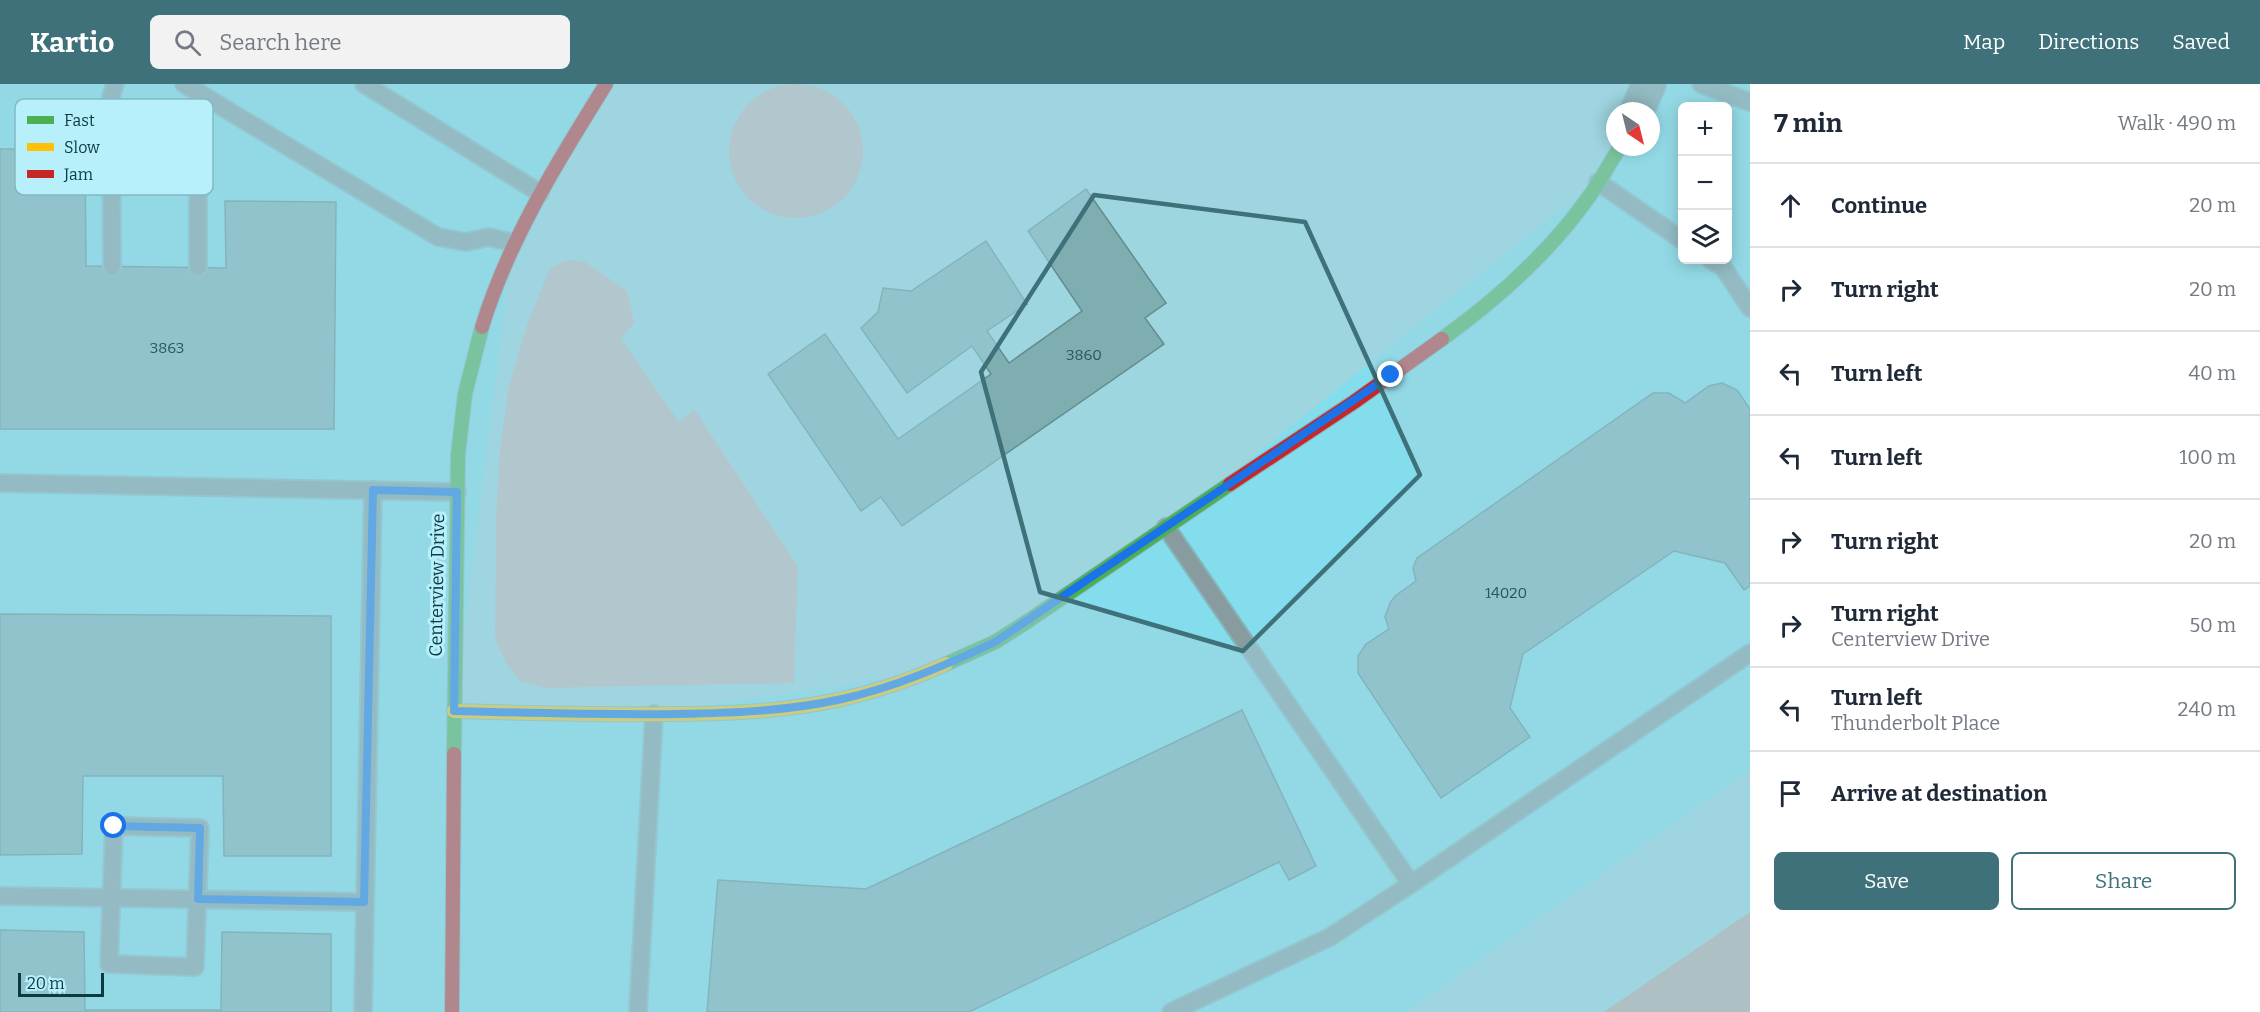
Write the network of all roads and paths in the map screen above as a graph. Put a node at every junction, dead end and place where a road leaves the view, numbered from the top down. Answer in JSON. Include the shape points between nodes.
{"nodes":[{"id":1,"x":115,"y":84,"type":"edge"},
{"id":2,"x":364,"y":84,"type":"edge"},
{"id":3,"x":606,"y":84,"type":"edge"},
{"id":4,"x":1649,"y":84,"type":"edge"},
{"id":5,"x":1701,"y":84,"type":"edge"},
{"id":6,"x":191,"y":88,"type":"edge"},
{"id":7,"x":111,"y":99,"type":"edge"},
{"id":8,"x":209,"y":99,"type":"edge"},
{"id":9,"x":213,"y":101,"type":"edge"},
{"id":10,"x":1641,"y":102,"type":"edge"},
{"id":11,"x":1750,"y":102,"type":"edge"},
{"id":12,"x":1614,"y":156,"type":"edge"},
{"id":13,"x":1598,"y":182,"type":"junction"},
{"id":14,"x":540,"y":193,"type":"junction"},
{"id":15,"x":112,"y":195,"type":"edge"},
{"id":16,"x":195,"y":195,"type":"edge"},
{"id":17,"x":1678,"y":237,"type":"edge"},
{"id":18,"x":513,"y":243,"type":"junction"},
{"id":19,"x":1718,"y":264,"type":"edge"},
{"id":20,"x":112,"y":267,"type":"dead end"},
{"id":21,"x":198,"y":267,"type":"dead end"},
{"id":22,"x":1750,"y":308,"type":"edge"},
{"id":23,"x":0,"y":483,"type":"edge"},
{"id":24,"x":373,"y":490,"type":"junction"},
{"id":25,"x":457,"y":492,"type":"junction"},
{"id":26,"x":1166,"y":527,"type":"junction"},
{"id":27,"x":1750,"y":653,"type":"edge"},
{"id":28,"x":454,"y":711,"type":"junction"},
{"id":29,"x":654,"y":714,"type":"junction"},
{"id":30,"x":1411,"y":884,"type":"junction"},
{"id":31,"x":0,"y":896,"type":"edge"},
{"id":32,"x":111,"y":897,"type":"junction"},
{"id":33,"x":198,"y":899,"type":"junction"},
{"id":34,"x":364,"y":902,"type":"junction"},
{"id":35,"x":363,"y":1012,"type":"edge"},
{"id":36,"x":452,"y":1012,"type":"edge"},
{"id":37,"x":638,"y":1012,"type":"edge"},
{"id":38,"x":1171,"y":1012,"type":"edge"}],
"edges":[{"from":1,"to":7,"type":"lane"},
{"from":2,"to":14,"type":"lane"},
{"from":3,"to":14,"type":"street","name":"Centerview Drive"},
{"from":4,"to":10,"type":"street"},
{"from":5,"to":11,"type":"lane"},
{"from":6,"to":8,"type":"lane"},
{"from":9,"to":18,"type":"lane","via":[[438,237],[466,242],[489,237]]},
{"from":12,"to":13,"type":"street"},
{"from":13,"to":17,"type":"lane"},
{"from":13,"to":26,"type":"street","via":[[1544,251],[1472,317]]},
{"from":14,"to":18,"type":"street","name":"Centerview Drive"},
{"from":15,"to":20,"type":"lane"},
{"from":16,"to":21,"type":"lane"},
{"from":18,"to":25,"type":"street","name":"Centerview Drive","via":[[472,356],[459,436]]},
{"from":19,"to":22,"type":"lane"},
{"from":23,"to":24,"type":"lane"},
{"from":24,"to":25,"type":"lane"},
{"from":24,"to":34,"type":"lane"},
{"from":25,"to":28,"type":"street","name":"Centerview Drive"},
{"from":26,"to":29,"type":"street","via":[[995,642],[937,670],[875,691],[810,705],[743,712]]},
{"from":26,"to":30,"type":"lane"},
{"from":27,"to":30,"type":"lane"},
{"from":28,"to":29,"type":"street"},
{"from":28,"to":36,"type":"street","name":"Centerview Drive"},
{"from":29,"to":37,"type":"lane"},
{"from":30,"to":38,"type":"lane","via":[[1330,937]]},
{"from":31,"to":32,"type":"lane"},
{"from":32,"to":33,"type":"lane"},
{"from":32,"to":33,"type":"lane","via":[[109,964],[195,967]]},
{"from":32,"to":33,"type":"lane","via":[[114,826],[200,828]]},
{"from":33,"to":34,"type":"lane"},
{"from":34,"to":35,"type":"lane"}]}
